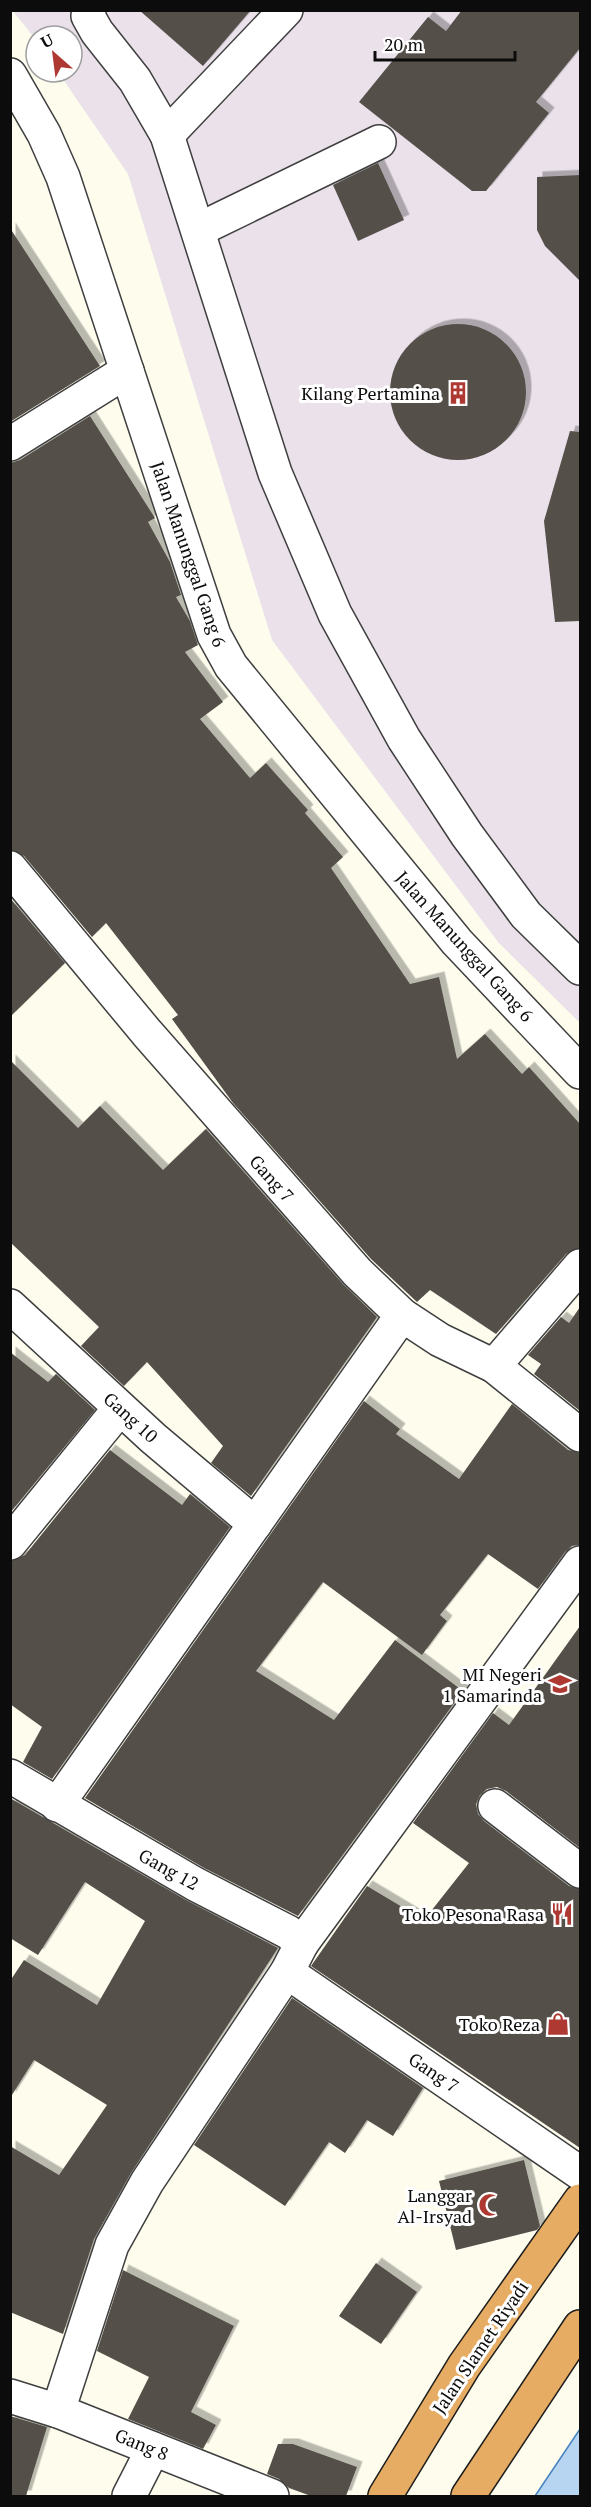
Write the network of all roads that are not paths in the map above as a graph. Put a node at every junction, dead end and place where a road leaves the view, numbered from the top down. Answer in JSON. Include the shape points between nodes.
{"nodes":[{"id":1,"x":89,"y":10,"type":"edge"},
{"id":2,"x":286,"y":10,"type":"edge"},
{"id":3,"x":10,"y":75,"type":"edge"},
{"id":4,"x":167,"y":135,"type":"junction"},
{"id":5,"x":379,"y":142,"type":"dead end"},
{"id":6,"x":198,"y":230,"type":"junction"},
{"id":7,"x":127,"y":371,"type":"junction"},
{"id":8,"x":10,"y":444,"type":"edge"},
{"id":9,"x":10,"y":868,"type":"edge"},
{"id":10,"x":580,"y":968,"type":"edge"},
{"id":11,"x":580,"y":1072,"type":"edge"},
{"id":12,"x":580,"y":1266,"type":"edge"},
{"id":13,"x":10,"y":1306,"type":"edge"},
{"id":14,"x":402,"y":1315,"type":"junction"},
{"id":15,"x":494,"y":1366,"type":"junction"},
{"id":16,"x":120,"y":1408,"type":"junction"},
{"id":17,"x":580,"y":1435,"type":"edge"},
{"id":18,"x":255,"y":1524,"type":"junction"},
{"id":19,"x":10,"y":1543,"type":"edge"},
{"id":20,"x":580,"y":1563,"type":"edge"},
{"id":21,"x":10,"y":1776,"type":"edge"},
{"id":22,"x":57,"y":1806,"type":"junction"},
{"id":23,"x":495,"y":1806,"type":"dead end"},
{"id":24,"x":580,"y":1870,"type":"edge"},
{"id":25,"x":294,"y":1957,"type":"junction"},
{"id":26,"x":580,"y":2173,"type":"edge"},
{"id":27,"x":580,"y":2201,"type":"edge"},
{"id":28,"x":580,"y":2327,"type":"edge"},
{"id":29,"x":10,"y":2396,"type":"edge"},
{"id":30,"x":58,"y":2411,"type":"junction"},
{"id":31,"x":153,"y":2448,"type":"junction"},
{"id":32,"x":129,"y":2496,"type":"edge"},
{"id":33,"x":272,"y":2496,"type":"edge"},
{"id":34,"x":385,"y":2496,"type":"edge"},
{"id":35,"x":468,"y":2496,"type":"edge"}],
"edges":[{"from":1,"to":4,"type":"street","via":[[97,32],[135,80]]},
{"from":2,"to":4,"type":"street"},
{"from":3,"to":7,"type":"street","name":"Jalan Manunggal Gang 6","via":[[63,177]]},
{"from":4,"to":6,"type":"street"},
{"from":5,"to":6,"type":"street"},
{"from":6,"to":10,"type":"street","via":[[275,473],[335,614],[404,739],[467,835],[526,915]]},
{"from":7,"to":8,"type":"street"},
{"from":7,"to":11,"type":"street","name":"Jalan Manunggal Gang 6","via":[[214,636],[231,666],[457,942]]},
{"from":9,"to":14,"type":"street","name":"Gang 7","via":[[263,1168],[357,1272]]},
{"from":12,"to":15,"type":"street"},
{"from":13,"to":16,"type":"street","name":"Gang 10"},
{"from":14,"to":15,"type":"street","name":"Gang 7","via":[[440,1340]]},
{"from":14,"to":18,"type":"street"},
{"from":15,"to":17,"type":"street","name":"Gang 7"},
{"from":16,"to":18,"type":"street","name":"Gang 10"},
{"from":16,"to":19,"type":"street"},
{"from":18,"to":22,"type":"street"},
{"from":20,"to":25,"type":"street"},
{"from":21,"to":22,"type":"street","name":"Gang 12"},
{"from":22,"to":25,"type":"street","name":"Gang 12","via":[[288,1932]]},
{"from":23,"to":24,"type":"street"},
{"from":25,"to":26,"type":"street","name":"Gang 7"},
{"from":25,"to":30,"type":"street","via":[[147,2182],[112,2245]]},
{"from":27,"to":34,"type":"highway","name":"Jalan Slamet Riyadi","via":[[464,2366]]},
{"from":28,"to":35,"type":"highway"},
{"from":29,"to":30,"type":"street","name":"Gang 8"},
{"from":30,"to":31,"type":"street","name":"Gang 8"},
{"from":31,"to":32,"type":"street"},
{"from":31,"to":33,"type":"street","name":"Gang 8"}]}
